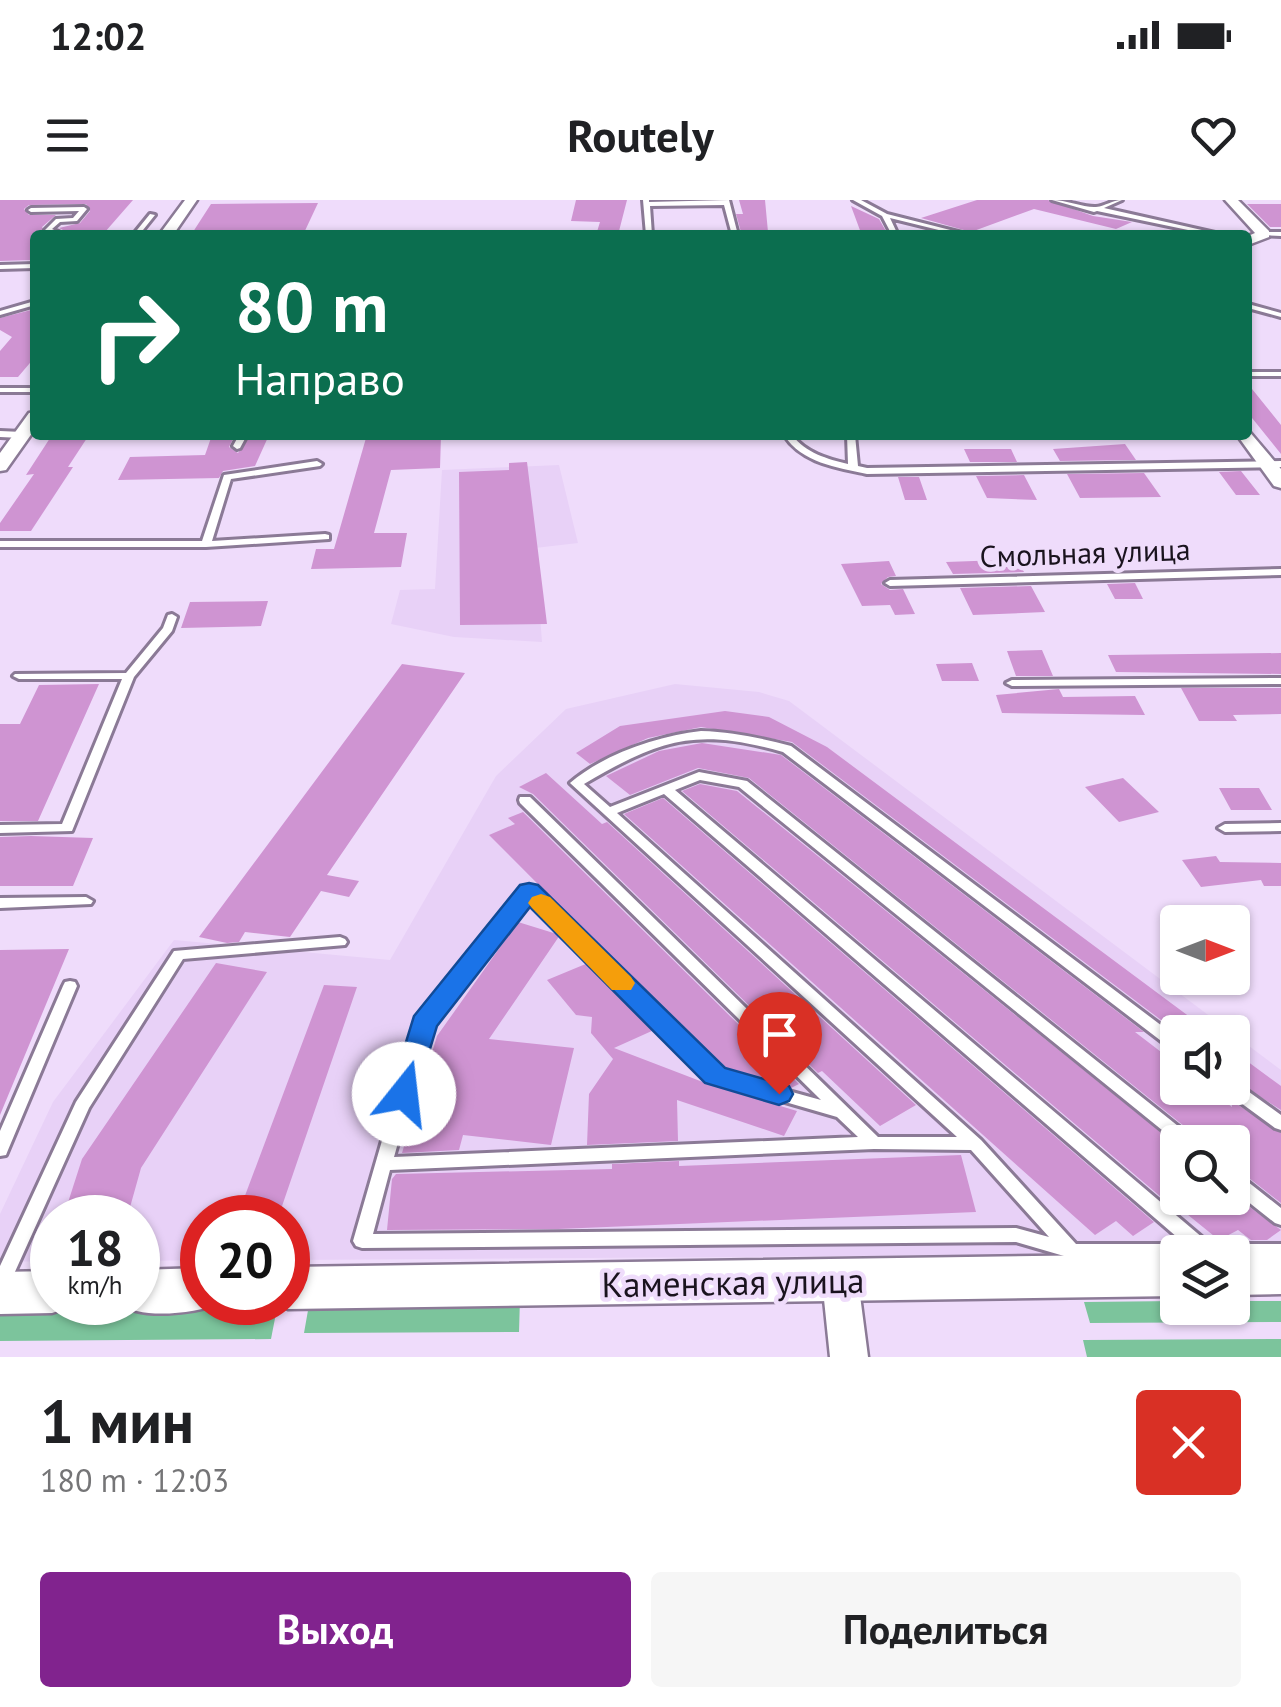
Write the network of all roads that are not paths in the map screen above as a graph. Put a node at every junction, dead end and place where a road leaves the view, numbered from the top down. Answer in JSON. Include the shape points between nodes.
{"nodes":[{"id":1,"x":190,"y":200,"type":"edge"},
{"id":2,"x":856,"y":200,"type":"edge"},
{"id":3,"x":1055,"y":200,"type":"edge"},
{"id":4,"x":1119,"y":200,"type":"edge"},
{"id":5,"x":1231,"y":200,"type":"edge"},
{"id":6,"x":646,"y":202,"type":"edge"},
{"id":7,"x":726,"y":202,"type":"edge"},
{"id":8,"x":30,"y":210,"type":"dead end"},
{"id":9,"x":1094,"y":210,"type":"junction"},
{"id":10,"x":152,"y":214,"type":"dead end"},
{"id":11,"x":885,"y":214,"type":"junction"},
{"id":12,"x":48,"y":230,"type":"edge"},
{"id":13,"x":140,"y":230,"type":"edge"},
{"id":14,"x":169,"y":230,"type":"edge"},
{"id":15,"x":649,"y":230,"type":"edge"},
{"id":16,"x":734,"y":230,"type":"edge"},
{"id":17,"x":893,"y":230,"type":"edge"},
{"id":18,"x":947,"y":230,"type":"edge"},
{"id":19,"x":1195,"y":230,"type":"edge"},
{"id":20,"x":1264,"y":234,"type":"junction"},
{"id":21,"x":1281,"y":234,"type":"edge"},
{"id":22,"x":1252,"y":239,"type":"edge"},
{"id":23,"x":0,"y":266,"type":"edge"},
{"id":24,"x":30,"y":266,"type":"edge"},
{"id":25,"x":30,"y":304,"type":"edge"},
{"id":26,"x":1252,"y":307,"type":"edge"},
{"id":27,"x":0,"y":313,"type":"edge"},
{"id":28,"x":1281,"y":315,"type":"edge"},
{"id":29,"x":1252,"y":374,"type":"edge"},
{"id":30,"x":1281,"y":374,"type":"edge"},
{"id":31,"x":0,"y":390,"type":"edge"},
{"id":32,"x":30,"y":390,"type":"edge"},
{"id":33,"x":30,"y":424,"type":"edge"},
{"id":34,"x":0,"y":434,"type":"edge"},
{"id":35,"x":22,"y":435,"type":"junction"},
{"id":36,"x":240,"y":440,"type":"edge"},
{"id":37,"x":790,"y":440,"type":"edge"},
{"id":38,"x":851,"y":440,"type":"edge"},
{"id":39,"x":1251,"y":440,"type":"edge"},
{"id":40,"x":237,"y":446,"type":"dead end"},
{"id":41,"x":317,"y":464,"type":"dead end"},
{"id":42,"x":1274,"y":464,"type":"edge"},
{"id":43,"x":0,"y":466,"type":"edge"},
{"id":44,"x":853,"y":468,"type":"junction"},
{"id":45,"x":1281,"y":482,"type":"edge"},
{"id":46,"x":324,"y":537,"type":"dead end"},
{"id":47,"x":0,"y":544,"type":"edge"},
{"id":48,"x":206,"y":544,"type":"junction"},
{"id":49,"x":1281,"y":572,"type":"edge"},
{"id":50,"x":890,"y":584,"type":"dead end"},
{"id":51,"x":172,"y":618,"type":"dead end"},
{"id":52,"x":19,"y":676,"type":"dead end"},
{"id":53,"x":129,"y":676,"type":"junction"},
{"id":54,"x":1281,"y":681,"type":"edge"},
{"id":55,"x":1012,"y":682,"type":"dead end"},
{"id":56,"x":666,"y":789,"type":"junction"},
{"id":57,"x":524,"y":800,"type":"dead end"},
{"id":58,"x":608,"y":812,"type":"junction"},
{"id":59,"x":1281,"y":827,"type":"edge"},
{"id":60,"x":1225,"y":828,"type":"dead end"},
{"id":61,"x":0,"y":829,"type":"edge"},
{"id":62,"x":86,"y":901,"type":"dead end"},
{"id":63,"x":0,"y":903,"type":"edge"},
{"id":64,"x":340,"y":942,"type":"dead end"},
{"id":65,"x":70,"y":986,"type":"dead end"},
{"id":66,"x":1160,"y":1032,"type":"edge"},
{"id":67,"x":1250,"y":1101,"type":"edge"},
{"id":68,"x":842,"y":1112,"type":"junction"},
{"id":69,"x":1281,"y":1124,"type":"edge"},
{"id":70,"x":1167,"y":1125,"type":"edge"},
{"id":71,"x":874,"y":1143,"type":"junction"},
{"id":72,"x":975,"y":1144,"type":"junction"},
{"id":73,"x":0,"y":1150,"type":"edge"},
{"id":74,"x":384,"y":1164,"type":"junction"},
{"id":75,"x":1250,"y":1193,"type":"edge"},
{"id":76,"x":1281,"y":1218,"type":"edge"},
{"id":77,"x":1170,"y":1235,"type":"edge"},
{"id":78,"x":1281,"y":1251,"type":"edge"},
{"id":79,"x":1250,"y":1257,"type":"edge"},
{"id":80,"x":1076,"y":1263,"type":"junction"},
{"id":81,"x":1160,"y":1265,"type":"edge"},
{"id":82,"x":1250,"y":1270,"type":"edge"},
{"id":83,"x":1281,"y":1273,"type":"edge"},
{"id":84,"x":840,"y":1280,"type":"junction"},
{"id":85,"x":0,"y":1285,"type":"edge"},
{"id":86,"x":310,"y":1288,"type":"edge"},
{"id":87,"x":30,"y":1292,"type":"edge"},
{"id":88,"x":0,"y":1293,"type":"edge"},
{"id":89,"x":849,"y":1357,"type":"edge"}],
"edges":[{"from":1,"to":14,"type":"street"},
{"from":2,"to":11,"type":"lane"},
{"from":3,"to":9,"type":"lane"},
{"from":4,"to":9,"type":"lane"},
{"from":5,"to":20,"type":"street"},
{"from":6,"to":7,"type":"lane"},
{"from":6,"to":15,"type":"lane"},
{"from":7,"to":16,"type":"lane"},
{"from":8,"to":12,"type":"lane","via":[[84,210]]},
{"from":9,"to":19,"type":"lane"},
{"from":10,"to":13,"type":"lane"},
{"from":11,"to":17,"type":"lane"},
{"from":11,"to":18,"type":"lane"},
{"from":20,"to":21,"type":"lane"},
{"from":20,"to":22,"type":"street"},
{"from":23,"to":24,"type":"lane"},
{"from":25,"to":27,"type":"lane"},
{"from":26,"to":28,"type":"lane"},
{"from":29,"to":30,"type":"lane"},
{"from":31,"to":32,"type":"lane"},
{"from":33,"to":35,"type":"street"},
{"from":34,"to":35,"type":"lane"},
{"from":35,"to":43,"type":"street"},
{"from":36,"to":40,"type":"lane"},
{"from":37,"to":44,"type":"lane"},
{"from":38,"to":44,"type":"lane"},
{"from":39,"to":42,"type":"street"},
{"from":41,"to":48,"type":"lane","via":[[227,477]]},
{"from":42,"to":44,"type":"lane"},
{"from":42,"to":45,"type":"street"},
{"from":46,"to":48,"type":"lane"},
{"from":47,"to":48,"type":"lane"},
{"from":49,"to":50,"type":"lane","name":"Смольная улица"},
{"from":51,"to":53,"type":"lane"},
{"from":52,"to":53,"type":"lane"},
{"from":53,"to":61,"type":"lane","via":[[67,828]]},
{"from":54,"to":55,"type":"lane"},
{"from":56,"to":58,"type":"lane"},
{"from":56,"to":70,"type":"lane","via":[[699,776],[742,784]]},
{"from":56,"to":77,"type":"lane"},
{"from":57,"to":68,"type":"lane"},
{"from":58,"to":66,"type":"lane","via":[[576,783],[634,748],[721,732],[787,749]]},
{"from":58,"to":72,"type":"lane"},
{"from":59,"to":60,"type":"lane"},
{"from":62,"to":63,"type":"lane"},
{"from":64,"to":85,"type":"lane","via":[[179,954],[82,1106]]},
{"from":65,"to":73,"type":"lane"},
{"from":67,"to":69,"type":"lane"},
{"from":68,"to":71,"type":"lane"},
{"from":68,"to":74,"type":"lane","via":[[715,1076],[529,891],[424,1023]]},
{"from":71,"to":72,"type":"lane"},
{"from":71,"to":74,"type":"lane"},
{"from":72,"to":80,"type":"lane"},
{"from":74,"to":80,"type":"lane","via":[[362,1241],[1016,1235]]},
{"from":75,"to":76,"type":"lane"},
{"from":78,"to":79,"type":"lane"},
{"from":80,"to":81,"type":"street","name":"Каменская улица"},
{"from":80,"to":84,"type":"street","name":"Каменская улица"},
{"from":82,"to":83,"type":"street","name":"Каменская улица"},
{"from":84,"to":86,"type":"street","name":"Каменская улица"},
{"from":84,"to":89,"type":"street"},
{"from":87,"to":88,"type":"street"}]}
